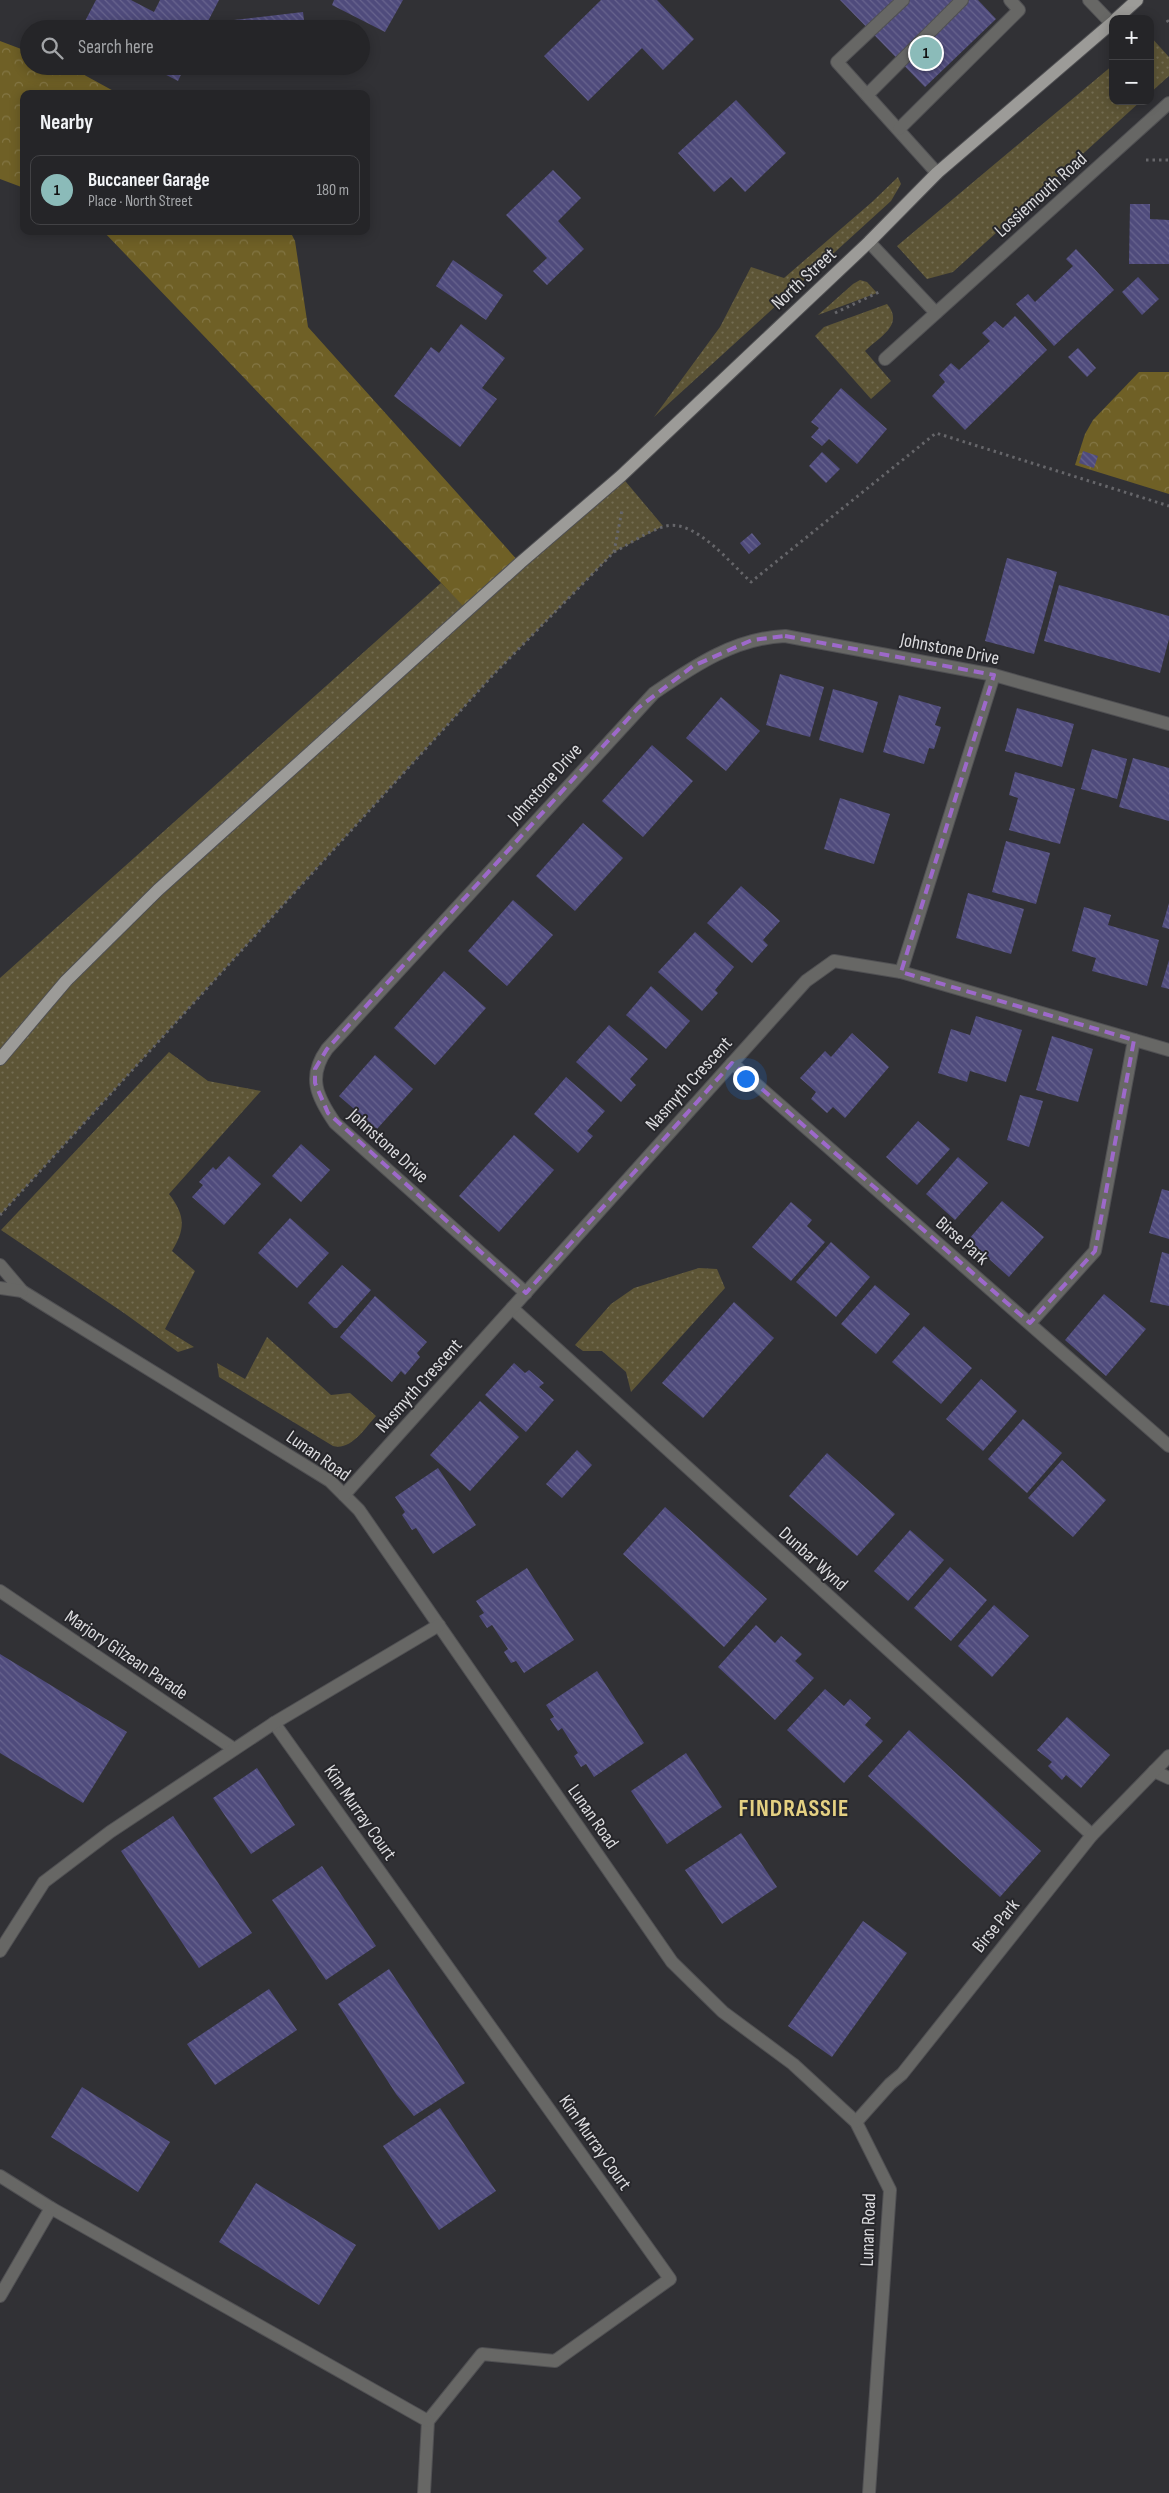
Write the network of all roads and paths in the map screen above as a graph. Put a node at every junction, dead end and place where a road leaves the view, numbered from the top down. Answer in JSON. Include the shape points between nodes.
{"nodes":[{"id":1,"x":903,"y":0,"type":"edge"},
{"id":2,"x":962,"y":0,"type":"edge"},
{"id":3,"x":1010,"y":0,"type":"edge"},
{"id":4,"x":1089,"y":0,"type":"edge"},
{"id":5,"x":1137,"y":0,"type":"edge"},
{"id":6,"x":1120,"y":15,"type":"edge"},
{"id":7,"x":1109,"y":18,"type":"edge"},
{"id":8,"x":1109,"y":24,"type":"edge"},
{"id":9,"x":867,"y":95,"type":"junction"},
{"id":10,"x":1169,"y":103,"type":"edge"},
{"id":11,"x":899,"y":129,"type":"junction"},
{"id":12,"x":937,"y":174,"type":"junction"},
{"id":13,"x":869,"y":242,"type":"junction"},
{"id":14,"x":936,"y":313,"type":"junction"},
{"id":15,"x":885,"y":359,"type":"dead end"},
{"id":16,"x":1169,"y":506,"type":"edge"},
{"id":17,"x":623,"y":507,"type":"dead end"},
{"id":18,"x":614,"y":552,"type":"junction"},
{"id":19,"x":994,"y":675,"type":"junction"},
{"id":20,"x":1169,"y":724,"type":"edge"},
{"id":21,"x":901,"y":972,"type":"junction"},
{"id":22,"x":1134,"y":1040,"type":"junction"},
{"id":23,"x":1169,"y":1050,"type":"edge"},
{"id":24,"x":0,"y":1059,"type":"edge"},
{"id":25,"x":732,"y":1063,"type":"junction"},
{"id":26,"x":0,"y":1216,"type":"edge"},
{"id":27,"x":0,"y":1265,"type":"edge"},
{"id":28,"x":0,"y":1288,"type":"edge"},
{"id":29,"x":22,"y":1291,"type":"junction"},
{"id":30,"x":526,"y":1293,"type":"junction"},
{"id":31,"x":512,"y":1308,"type":"junction"},
{"id":32,"x":1030,"y":1323,"type":"junction"},
{"id":33,"x":1169,"y":1446,"type":"edge"},
{"id":34,"x":344,"y":1495,"type":"junction"},
{"id":35,"x":0,"y":1591,"type":"edge"},
{"id":36,"x":439,"y":1625,"type":"junction"},
{"id":37,"x":274,"y":1723,"type":"junction"},
{"id":38,"x":234,"y":1749,"type":"junction"},
{"id":39,"x":1169,"y":1756,"type":"edge"},
{"id":40,"x":1154,"y":1771,"type":"junction"},
{"id":41,"x":1169,"y":1778,"type":"edge"},
{"id":42,"x":1092,"y":1835,"type":"junction"},
{"id":43,"x":0,"y":1951,"type":"edge"},
{"id":44,"x":856,"y":2122,"type":"junction"},
{"id":45,"x":0,"y":2176,"type":"edge"},
{"id":46,"x":52,"y":2208,"type":"junction"},
{"id":47,"x":0,"y":2296,"type":"edge"},
{"id":48,"x":428,"y":2421,"type":"junction"},
{"id":49,"x":424,"y":2493,"type":"edge"},
{"id":50,"x":869,"y":2493,"type":"edge"}],
"edges":[{"from":1,"to":9,"type":"street","via":[[836,62]]},
{"from":2,"to":9,"type":"street"},
{"from":3,"to":11,"type":"street","via":[[1018,10]]},
{"from":4,"to":7,"type":"street"},
{"from":5,"to":6,"type":"main road","name":"North Street"},
{"from":8,"to":12,"type":"main road","name":"North Street"},
{"from":9,"to":11,"type":"street"},
{"from":10,"to":14,"type":"street","name":"Lossiemouth Road"},
{"from":11,"to":12,"type":"street"},
{"from":12,"to":13,"type":"main road","name":"North Street"},
{"from":13,"to":14,"type":"street"},
{"from":13,"to":24,"type":"main road","name":"North Street","via":[[621,476],[158,890],[66,981]]},
{"from":14,"to":15,"type":"street","name":"Lossiemouth Road"},
{"from":16,"to":18,"type":"path","via":[[936,433],[751,582],[696,532],[679,525],[664,526]]},
{"from":17,"to":18,"type":"path"},
{"from":18,"to":26,"type":"path","via":[[493,675]]},
{"from":19,"to":20,"type":"street","name":"Johnstone Drive"},
{"from":19,"to":21,"type":"street"},
{"from":19,"to":30,"type":"street","name":"Johnstone Drive","via":[[785,636],[752,640],[693,666],[638,708],[327,1049],[316,1069],[315,1083],[335,1123]]},
{"from":21,"to":22,"type":"street","name":"Nasmyth Crescent"},
{"from":21,"to":25,"type":"street","name":"Nasmyth Crescent","via":[[834,961],[806,981]]},
{"from":22,"to":23,"type":"street","name":"Nasmyth Crescent"},
{"from":22,"to":32,"type":"street","via":[[1095,1251]]},
{"from":25,"to":30,"type":"street","name":"Nasmyth Crescent"},
{"from":25,"to":32,"type":"street","name":"Birse Park"},
{"from":27,"to":29,"type":"street"},
{"from":28,"to":29,"type":"street"},
{"from":29,"to":34,"type":"street","name":"Lunan Road","via":[[330,1480]]},
{"from":30,"to":31,"type":"street","name":"Nasmyth Crescent"},
{"from":31,"to":34,"type":"street","name":"Nasmyth Crescent"},
{"from":31,"to":42,"type":"street","name":"Dunbar Wynd"},
{"from":32,"to":33,"type":"street","name":"Birse Park"},
{"from":34,"to":36,"type":"street","name":"Lunan Road","via":[[360,1510]]},
{"from":35,"to":38,"type":"street","name":"Marjory Gilzean Parade"},
{"from":36,"to":37,"type":"street"},
{"from":36,"to":44,"type":"street","name":"Lunan Road","via":[[672,1962],[723,2012],[793,2064]]},
{"from":37,"to":38,"type":"street"},
{"from":37,"to":48,"type":"street","name":"Kim Murray Court","via":[[670,2279],[555,2362],[482,2354]]},
{"from":38,"to":43,"type":"street","via":[[110,1832],[44,1882]]},
{"from":39,"to":40,"type":"street","name":"Birse Park"},
{"from":40,"to":41,"type":"street"},
{"from":40,"to":42,"type":"street","name":"Birse Park"},
{"from":42,"to":44,"type":"street","name":"Birse Park","via":[[902,2074]]},
{"from":44,"to":50,"type":"street","name":"Lunan Road","via":[[890,2190]]},
{"from":45,"to":46,"type":"street"},
{"from":46,"to":47,"type":"street"},
{"from":46,"to":48,"type":"street"},
{"from":48,"to":49,"type":"street"}]}
